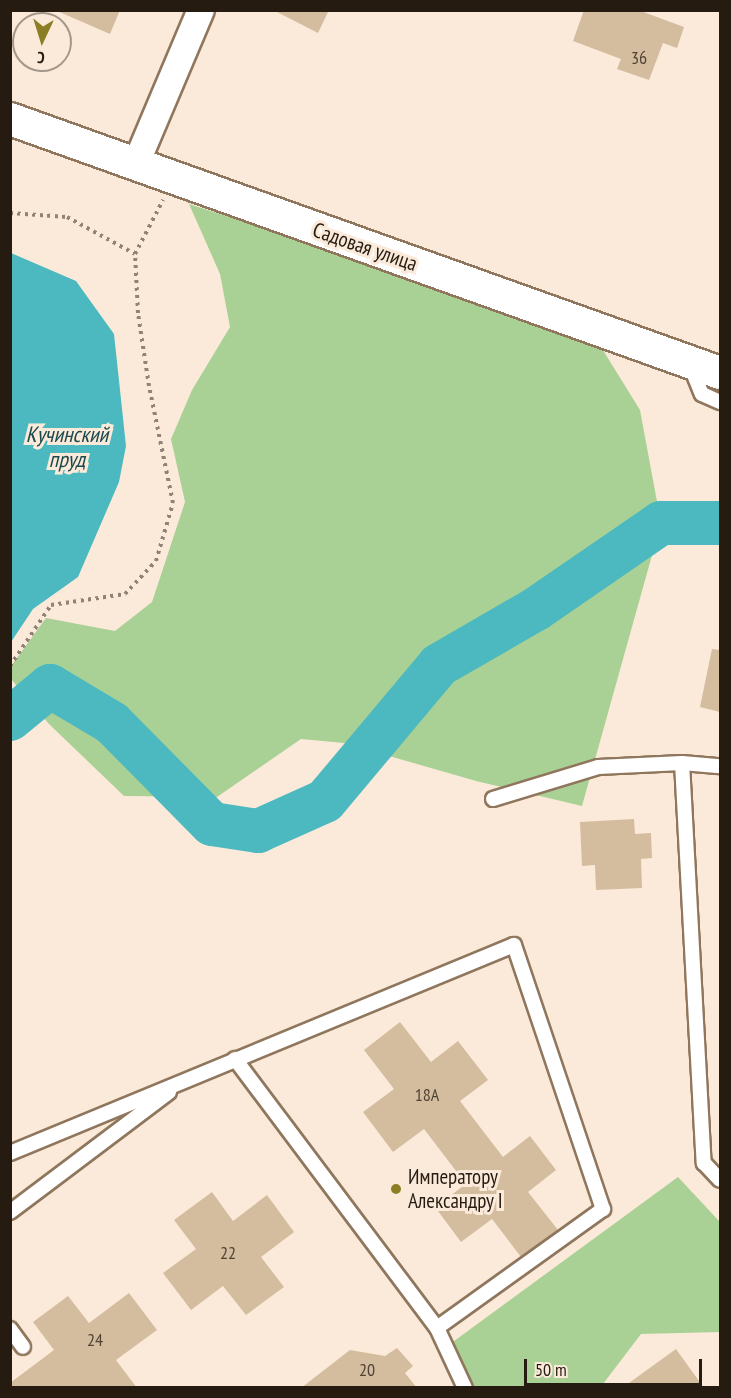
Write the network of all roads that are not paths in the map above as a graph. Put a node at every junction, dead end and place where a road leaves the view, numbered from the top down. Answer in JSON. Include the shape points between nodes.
{"nodes":[{"id":1,"x":201,"y":10,"type":"edge"},
{"id":2,"x":10,"y":119,"type":"edge"},
{"id":3,"x":135,"y":166,"type":"junction"},
{"id":4,"x":688,"y":362,"type":"junction"},
{"id":5,"x":720,"y":373,"type":"edge"},
{"id":6,"x":720,"y":402,"type":"edge"},
{"id":7,"x":682,"y":763,"type":"junction"},
{"id":8,"x":720,"y":766,"type":"edge"},
{"id":9,"x":493,"y":799,"type":"dead end"},
{"id":10,"x":235,"y":1059,"type":"junction"},
{"id":11,"x":185,"y":1080,"type":"junction"},
{"id":12,"x":10,"y":1153,"type":"edge"},
{"id":13,"x":720,"y":1180,"type":"edge"},
{"id":14,"x":10,"y":1212,"type":"edge"},
{"id":15,"x":437,"y":1328,"type":"junction"},
{"id":16,"x":10,"y":1329,"type":"edge"},
{"id":17,"x":23,"y":1347,"type":"dead end"},
{"id":18,"x":465,"y":1388,"type":"edge"}],
"edges":[{"from":1,"to":3,"type":"street"},
{"from":2,"to":3,"type":"street","name":"Садовая улица"},
{"from":3,"to":4,"type":"street","name":"Садовая улица"},
{"from":4,"to":5,"type":"street","name":"Садовая улица"},
{"from":4,"to":6,"type":"lane","via":[[702,394]]},
{"from":7,"to":8,"type":"lane"},
{"from":7,"to":9,"type":"lane","via":[[598,767]]},
{"from":7,"to":13,"type":"lane","via":[[704,1163]]},
{"from":10,"to":11,"type":"lane"},
{"from":10,"to":15,"type":"lane"},
{"from":10,"to":15,"type":"lane","via":[[514,945],[603,1209]]},
{"from":11,"to":12,"type":"lane"},
{"from":11,"to":14,"type":"lane"},
{"from":15,"to":18,"type":"lane"},
{"from":16,"to":17,"type":"lane"}]}
